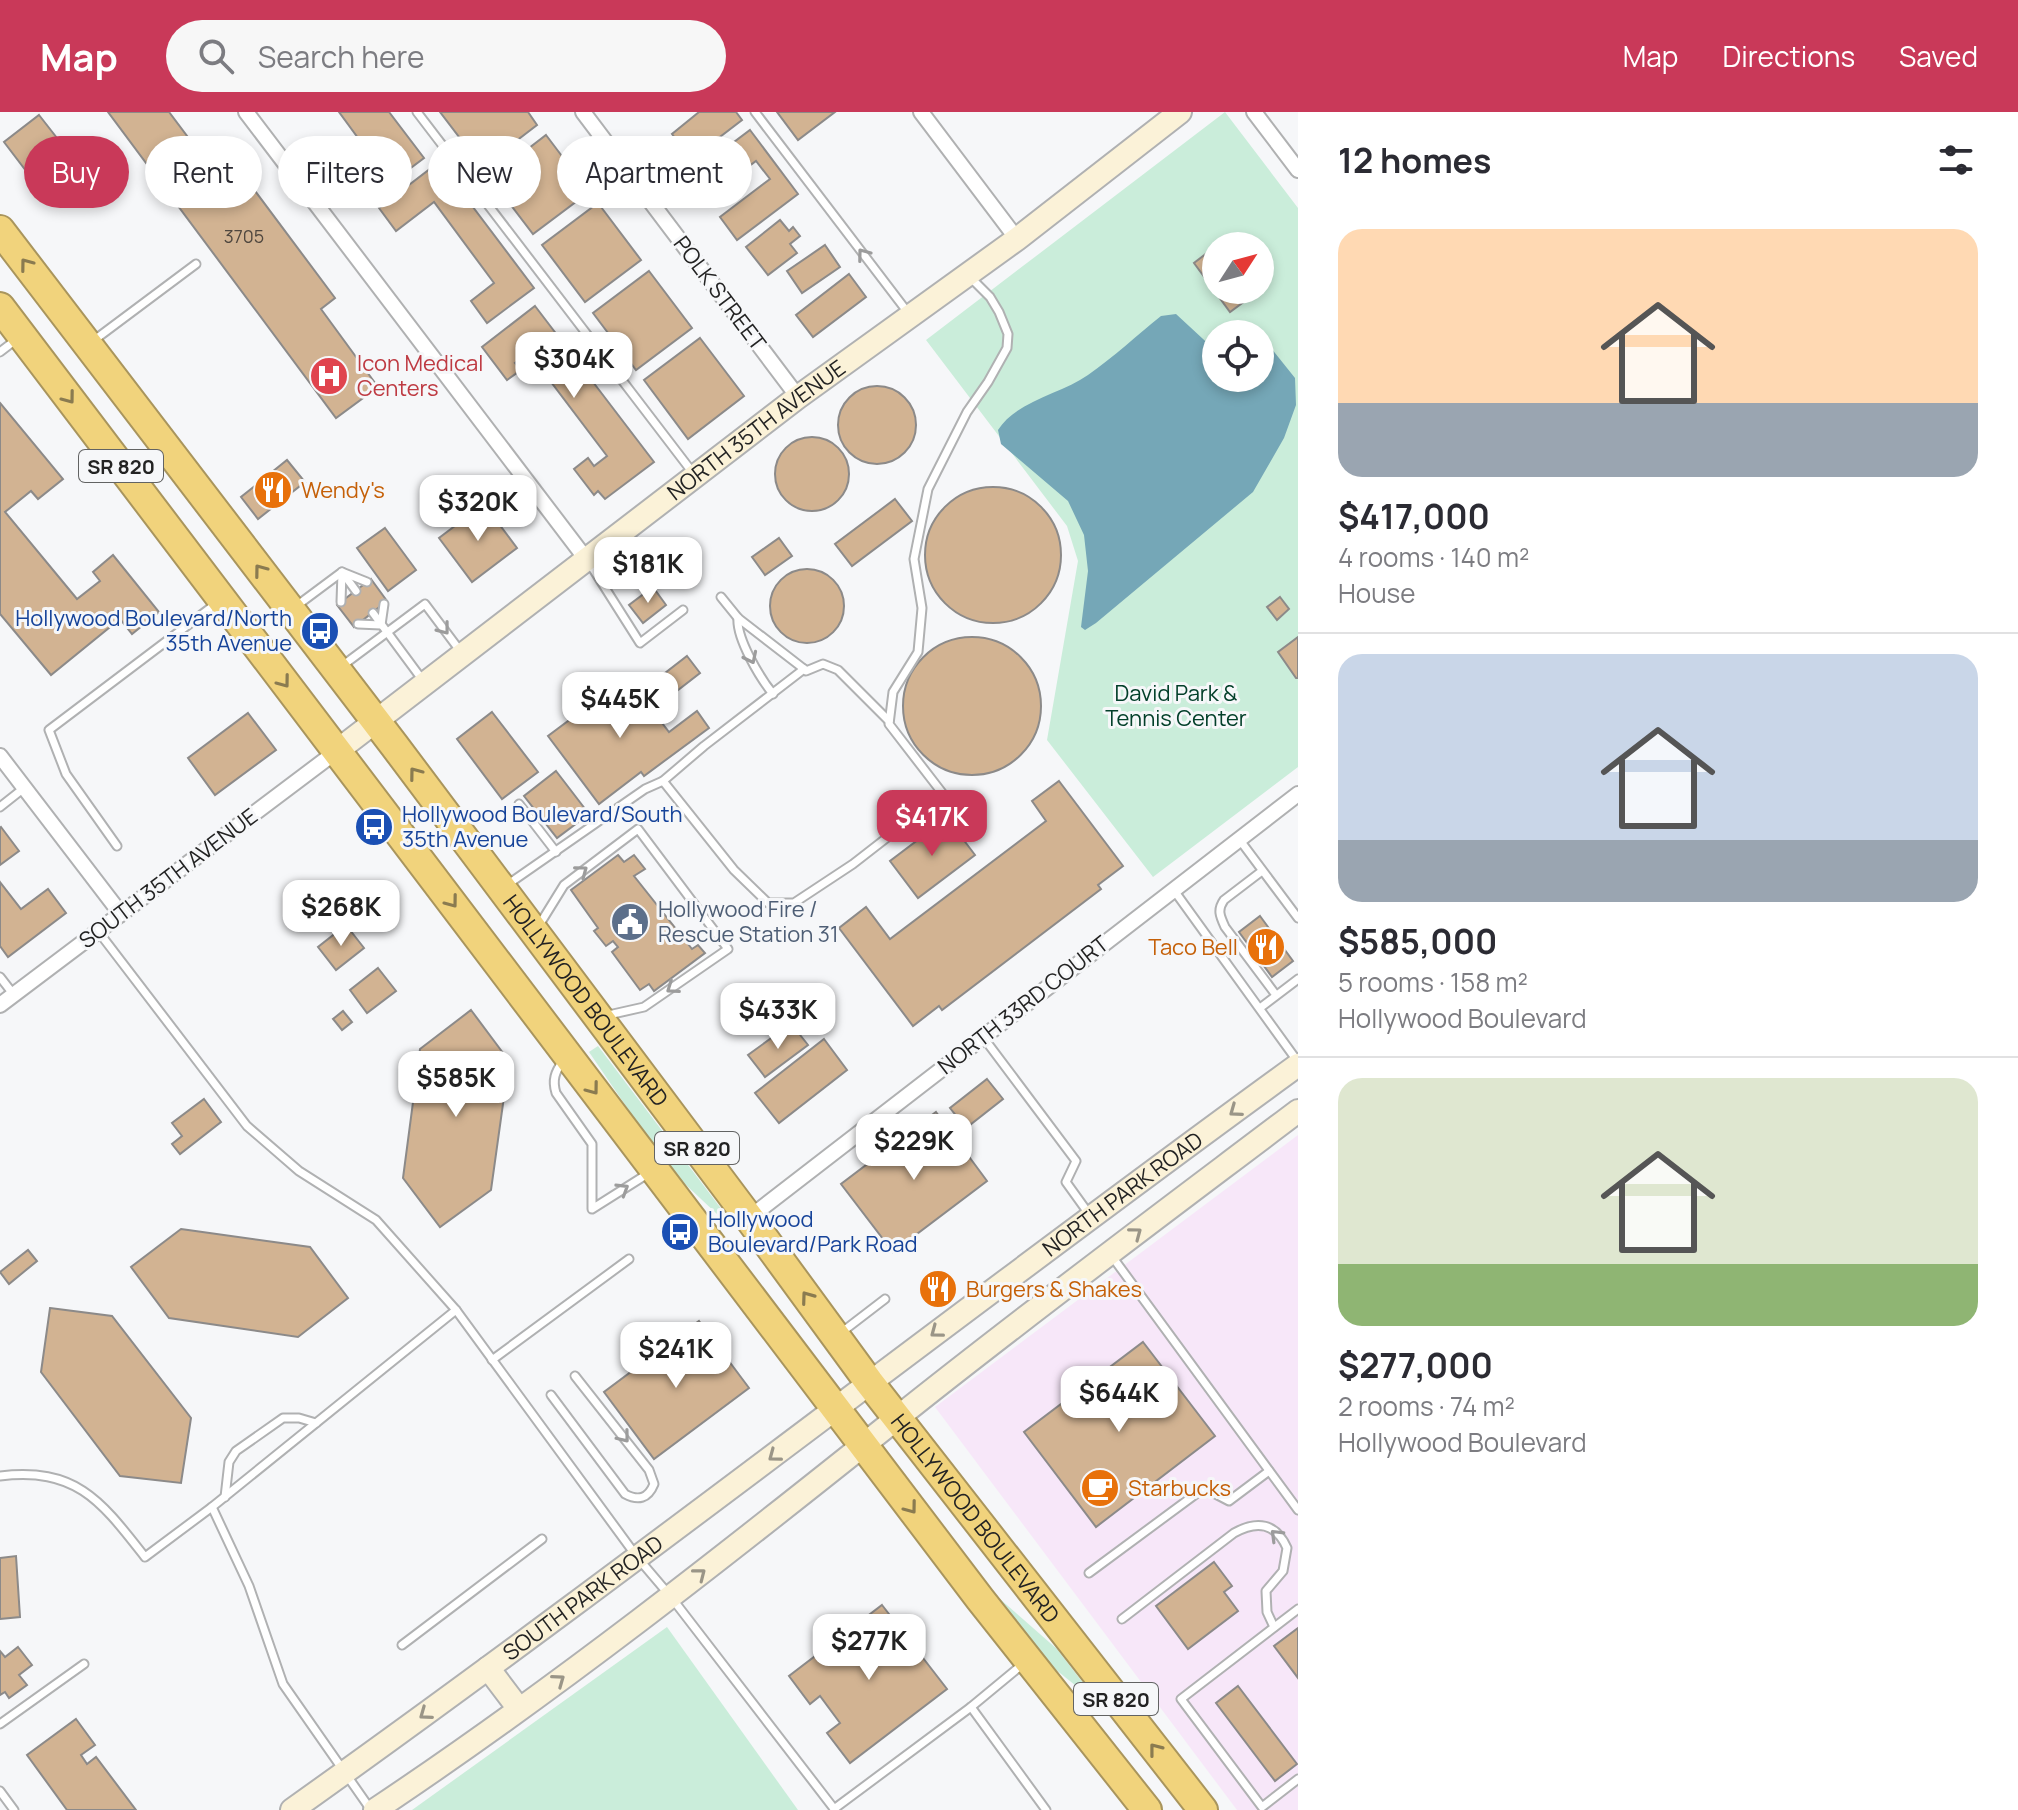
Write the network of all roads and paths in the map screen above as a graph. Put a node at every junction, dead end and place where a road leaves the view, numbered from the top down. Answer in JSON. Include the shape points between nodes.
{"nodes":[{"id":1,"x":246,"y":112,"type":"edge"},
{"id":2,"x":417,"y":112,"type":"edge"},
{"id":3,"x":583,"y":112,"type":"edge"},
{"id":4,"x":755,"y":112,"type":"edge"},
{"id":5,"x":921,"y":112,"type":"edge"},
{"id":6,"x":1180,"y":112,"type":"edge"},
{"id":7,"x":1254,"y":112,"type":"edge"},
{"id":8,"x":1298,"y":170,"type":"edge"},
{"id":9,"x":0,"y":230,"type":"edge"},
{"id":10,"x":1017,"y":239,"type":"junction"},
{"id":11,"x":196,"y":264,"type":"dead end"},
{"id":12,"x":968,"y":274,"type":"junction"},
{"id":13,"x":0,"y":307,"type":"edge"},
{"id":14,"x":910,"y":316,"type":"junction"},
{"id":15,"x":11,"y":344,"type":"edge"},
{"id":16,"x":88,"y":345,"type":"junction"},
{"id":17,"x":798,"y":397,"type":"junction"},
{"id":18,"x":695,"y":476,"type":"junction"},
{"id":19,"x":586,"y":559,"type":"junction"},
{"id":20,"x":342,"y":572,"type":"junction"},
{"id":21,"x":367,"y":582,"type":"dead end"},
{"id":22,"x":356,"y":591,"type":"dead end"},
{"id":23,"x":721,"y":597,"type":"dead end"},
{"id":24,"x":222,"y":600,"type":"junction"},
{"id":25,"x":341,"y":602,"type":"dead end"},
{"id":26,"x":384,"y":604,"type":"dead end"},
{"id":27,"x":291,"y":610,"type":"junction"},
{"id":28,"x":683,"y":610,"type":"dead end"},
{"id":29,"x":373,"y":613,"type":"dead end"},
{"id":30,"x":738,"y":618,"type":"junction"},
{"id":31,"x":358,"y":624,"type":"dead end"},
{"id":32,"x":381,"y":625,"type":"junction"},
{"id":33,"x":387,"y":632,"type":"junction"},
{"id":34,"x":463,"y":655,"type":"junction"},
{"id":35,"x":804,"y":669,"type":"junction"},
{"id":36,"x":337,"y":670,"type":"junction"},
{"id":37,"x":425,"y":683,"type":"junction"},
{"id":38,"x":773,"y":694,"type":"junction"},
{"id":39,"x":376,"y":721,"type":"junction"},
{"id":40,"x":889,"y":721,"type":"junction"},
{"id":41,"x":337,"y":751,"type":"junction"},
{"id":42,"x":0,"y":756,"type":"edge"},
{"id":43,"x":663,"y":781,"type":"junction"},
{"id":44,"x":24,"y":788,"type":"junction"},
{"id":45,"x":1298,"y":794,"type":"edge"},
{"id":46,"x":519,"y":804,"type":"dead end"},
{"id":47,"x":0,"y":807,"type":"edge"},
{"id":48,"x":1239,"y":839,"type":"junction"},
{"id":49,"x":117,"y":846,"type":"dead end"},
{"id":50,"x":556,"y":852,"type":"junction"},
{"id":51,"x":1262,"y":871,"type":"junction"},
{"id":52,"x":502,"y":889,"type":"junction"},
{"id":53,"x":1173,"y":889,"type":"junction"},
{"id":54,"x":121,"y":914,"type":"junction"},
{"id":55,"x":1298,"y":918,"type":"edge"},
{"id":56,"x":98,"y":931,"type":"junction"},
{"id":57,"x":534,"y":932,"type":"junction"},
{"id":58,"x":0,"y":977,"type":"edge"},
{"id":59,"x":1298,"y":979,"type":"edge"},
{"id":60,"x":14,"y":995,"type":"junction"},
{"id":61,"x":1276,"y":995,"type":"junction"},
{"id":62,"x":0,"y":1005,"type":"edge"},
{"id":63,"x":1260,"y":1008,"type":"junction"},
{"id":64,"x":598,"y":1017,"type":"junction"},
{"id":65,"x":983,"y":1037,"type":"junction"},
{"id":66,"x":568,"y":1055,"type":"junction"},
{"id":67,"x":1298,"y":1063,"type":"edge"},
{"id":68,"x":1298,"y":1111,"type":"edge"},
{"id":69,"x":655,"y":1170,"type":"junction"},
{"id":70,"x":1090,"y":1216,"type":"junction"},
{"id":71,"x":749,"y":1218,"type":"junction"},
{"id":72,"x":1110,"y":1253,"type":"junction"},
{"id":73,"x":629,"y":1259,"type":"dead end"},
{"id":74,"x":885,"y":1299,"type":"dead end"},
{"id":75,"x":456,"y":1310,"type":"junction"},
{"id":76,"x":836,"y":1337,"type":"junction"},
{"id":77,"x":492,"y":1360,"type":"junction"},
{"id":78,"x":575,"y":1376,"type":"dead end"},
{"id":79,"x":869,"y":1382,"type":"junction"},
{"id":80,"x":551,"y":1395,"type":"dead end"},
{"id":81,"x":836,"y":1409,"type":"junction"},
{"id":82,"x":897,"y":1418,"type":"junction"},
{"id":83,"x":316,"y":1423,"type":"junction"},
{"id":84,"x":864,"y":1446,"type":"junction"},
{"id":85,"x":1269,"y":1471,"type":"junction"},
{"id":86,"x":0,"y":1476,"type":"edge"},
{"id":87,"x":225,"y":1497,"type":"junction"},
{"id":88,"x":212,"y":1507,"type":"junction"},
{"id":89,"x":1298,"y":1510,"type":"edge"},
{"id":90,"x":542,"y":1539,"type":"dead end"},
{"id":91,"x":637,"y":1557,"type":"junction"},
{"id":92,"x":1089,"y":1573,"type":"dead end"},
{"id":93,"x":671,"y":1597,"type":"junction"},
{"id":94,"x":1298,"y":1609,"type":"edge"},
{"id":95,"x":1122,"y":1619,"type":"dead end"},
{"id":96,"x":1274,"y":1627,"type":"junction"},
{"id":97,"x":402,"y":1645,"type":"dead end"},
{"id":98,"x":1028,"y":1660,"type":"junction"},
{"id":99,"x":84,"y":1664,"type":"dead end"},
{"id":100,"x":488,"y":1668,"type":"junction"},
{"id":101,"x":971,"y":1707,"type":"junction"},
{"id":102,"x":519,"y":1709,"type":"junction"},
{"id":103,"x":0,"y":1724,"type":"edge"},
{"id":104,"x":345,"y":1773,"type":"junction"},
{"id":105,"x":1298,"y":1779,"type":"edge"},
{"id":106,"x":0,"y":1791,"type":"edge"},
{"id":107,"x":14,"y":1810,"type":"edge"},
{"id":108,"x":292,"y":1810,"type":"edge"},
{"id":109,"x":373,"y":1810,"type":"edge"},
{"id":110,"x":835,"y":1810,"type":"edge"},
{"id":111,"x":1046,"y":1810,"type":"edge"},
{"id":112,"x":1147,"y":1810,"type":"edge"},
{"id":113,"x":1203,"y":1810,"type":"edge"}],
"edges":[{"from":1,"to":19,"type":"street"},
{"from":2,"to":18,"type":"lane"},
{"from":3,"to":17,"type":"street","name":"POLK STREET"},
{"from":14,"to":4,"type":"lane","one_way":true},
{"from":5,"to":10,"type":"street"},
{"from":6,"to":10,"type":"street","name":"NORTH 35TH AVENUE"},
{"from":7,"to":8,"type":"street"},
{"from":16,"to":9,"type":"highway","name":"HOLLYWOOD BOULEVARD","number":"SR 820","one_way":true},
{"from":10,"to":12,"type":"street","name":"NORTH 35TH AVENUE"},
{"from":11,"to":16,"type":"lane"},
{"from":12,"to":14,"type":"street","name":"NORTH 35TH AVENUE"},
{"from":12,"to":40,"type":"lane","via":[[999,312],[1008,334],[1007,348],[928,489],[914,559],[922,608],[918,652],[893,692]]},
{"from":13,"to":15,"type":"highway","name":"HOLLYWOOD BOULEVARD","number":"SR 820"},
{"from":14,"to":17,"type":"street","name":"NORTH 35TH AVENUE"},
{"from":15,"to":24,"type":"highway","name":"HOLLYWOOD BOULEVARD","number":"SR 820","one_way":true},
{"from":27,"to":16,"type":"highway","name":"HOLLYWOOD BOULEVARD","number":"SR 820","one_way":true},
{"from":17,"to":18,"type":"street","name":"NORTH 35TH AVENUE"},
{"from":18,"to":19,"type":"street","name":"NORTH 35TH AVENUE"},
{"from":19,"to":28,"type":"lane","via":[[640,643]]},
{"from":19,"to":34,"type":"street","name":"NORTH 35TH AVENUE"},
{"from":20,"to":21,"type":"lane"},
{"from":20,"to":22,"type":"lane"},
{"from":20,"to":25,"type":"lane"},
{"from":20,"to":27,"type":"lane"},
{"from":23,"to":30,"type":"lane"},
{"from":24,"to":41,"type":"highway","name":"HOLLYWOOD BOULEVARD","number":"SR 820","one_way":true},
{"from":24,"to":49,"type":"lane","via":[[49,730],[66,774]]},
{"from":26,"to":32,"type":"lane"},
{"from":27,"to":36,"type":"highway","name":"HOLLYWOOD BOULEVARD","number":"SR 820"},
{"from":29,"to":32,"type":"lane"},
{"from":30,"to":35,"type":"lane"},
{"from":30,"to":38,"type":"lane","one_way":true,"via":[[737,629]]},
{"from":31,"to":32,"type":"lane"},
{"from":32,"to":33,"type":"lane"},
{"from":33,"to":34,"type":"lane","one_way":true,"via":[[425,604]]},
{"from":33,"to":36,"type":"lane"},
{"from":33,"to":37,"type":"lane"},
{"from":34,"to":37,"type":"street","name":"NORTH 35TH AVENUE"},
{"from":35,"to":38,"type":"lane"},
{"from":35,"to":40,"type":"lane","via":[[823,664],[838,670]]},
{"from":36,"to":39,"type":"highway","name":"HOLLYWOOD BOULEVARD","number":"SR 820"},
{"from":37,"to":39,"type":"street","name":"NORTH 35TH AVENUE"},
{"from":38,"to":43,"type":"lane"},
{"from":39,"to":41,"type":"street","name":"NORTH 35TH AVENUE"},
{"from":52,"to":39,"type":"highway","name":"HOLLYWOOD BOULEVARD","number":"SR 820","one_way":true},
{"from":40,"to":43,"type":"lane","via":[[943,794],[794,903],[768,903],[734,870]]},
{"from":41,"to":54,"type":"street","name":"SOUTH 35TH AVENUE"},
{"from":41,"to":66,"type":"highway","name":"HOLLYWOOD BOULEVARD","number":"SR 820","one_way":true},
{"from":42,"to":44,"type":"street"},
{"from":43,"to":50,"type":"lane","via":[[633,796]]},
{"from":44,"to":47,"type":"lane"},
{"from":44,"to":54,"type":"street"},
{"from":45,"to":48,"type":"street","name":"NORTH 33RD COURT"},
{"from":46,"to":50,"type":"lane"},
{"from":48,"to":51,"type":"lane"},
{"from":48,"to":53,"type":"street","name":"NORTH 33RD COURT"},
{"from":50,"to":52,"type":"lane"},
{"from":51,"to":55,"type":"lane"},
{"from":51,"to":61,"type":"lane","via":[[1224,900],[1220,915]]},
{"from":52,"to":57,"type":"highway","name":"HOLLYWOOD BOULEVARD","number":"SR 820"},
{"from":53,"to":63,"type":"lane"},
{"from":53,"to":65,"type":"street","name":"NORTH 33RD COURT"},
{"from":54,"to":56,"type":"street","name":"SOUTH 35TH AVENUE"},
{"from":56,"to":60,"type":"street","name":"SOUTH 35TH AVENUE"},
{"from":56,"to":75,"type":"lane","via":[[247,1126],[299,1171],[376,1220]]},
{"from":57,"to":64,"type":"highway","name":"HOLLYWOOD BOULEVARD","number":"SR 820"},
{"from":57,"to":64,"type":"lane","one_way":true,"via":[[564,885],[638,829],[728,949],[644,1007]]},
{"from":58,"to":60,"type":"lane"},
{"from":59,"to":61,"type":"lane"},
{"from":60,"to":62,"type":"street","name":"SOUTH 35TH AVENUE"},
{"from":61,"to":63,"type":"lane"},
{"from":63,"to":67,"type":"lane"},
{"from":64,"to":71,"type":"highway","name":"HOLLYWOOD BOULEVARD","number":"SR 820"},
{"from":65,"to":70,"type":"lane","via":[[1076,1161],[1066,1182]]},
{"from":65,"to":71,"type":"street","name":"NORTH 33RD COURT"},
{"from":66,"to":69,"type":"highway","name":"HOLLYWOOD BOULEVARD","number":"SR 820","one_way":true},
{"from":66,"to":69,"type":"lane","one_way":true,"via":[[553,1083],[592,1144],[592,1209]]},
{"from":67,"to":70,"type":"street","name":"NORTH PARK ROAD","one_way":true},
{"from":72,"to":68,"type":"street","name":"NORTH PARK ROAD","one_way":true},
{"from":69,"to":81,"type":"highway","name":"HOLLYWOOD BOULEVARD","number":"SR 820"},
{"from":70,"to":79,"type":"street","name":"NORTH PARK ROAD","one_way":true},
{"from":76,"to":71,"type":"highway","name":"HOLLYWOOD BOULEVARD","number":"SR 820","one_way":true},
{"from":72,"to":82,"type":"street","name":"NORTH PARK ROAD"},
{"from":72,"to":85,"type":"lane"},
{"from":73,"to":77,"type":"lane"},
{"from":74,"to":76,"type":"lane"},
{"from":75,"to":77,"type":"lane"},
{"from":75,"to":83,"type":"lane"},
{"from":76,"to":79,"type":"highway","name":"HOLLYWOOD BOULEVARD","number":"SR 820"},
{"from":77,"to":91,"type":"lane"},
{"from":78,"to":80,"type":"lane","one_way":true,"via":[[649,1470],[654,1484],[649,1494],[642,1499],[625,1494]]},
{"from":79,"to":81,"type":"street","name":"SOUTH PARK ROAD"},
{"from":79,"to":82,"type":"highway","name":"HOLLYWOOD BOULEVARD","number":"SR 820"},
{"from":81,"to":84,"type":"highway","name":"HOLLYWOOD BOULEVARD","number":"SR 820"},
{"from":81,"to":91,"type":"street","name":"SOUTH PARK ROAD","one_way":true},
{"from":82,"to":84,"type":"street"},
{"from":113,"to":82,"type":"highway","name":"HOLLYWOOD BOULEVARD","number":"SR 820","one_way":true},
{"from":83,"to":87,"type":"lane"},
{"from":83,"to":87,"type":"lane","via":[[283,1418],[236,1451],[229,1462]]},
{"from":93,"to":84,"type":"street","one_way":true},
{"from":84,"to":98,"type":"highway","name":"HOLLYWOOD BOULEVARD","number":"SR 820","one_way":true},
{"from":85,"to":89,"type":"lane"},
{"from":85,"to":92,"type":"lane","via":[[1229,1501],[1204,1488]]},
{"from":86,"to":88,"type":"lane","via":[[29,1473],[79,1488],[107,1508],[145,1557]]},
{"from":87,"to":88,"type":"lane"},
{"from":88,"to":104,"type":"lane","via":[[249,1586],[283,1684]]},
{"from":90,"to":97,"type":"lane"},
{"from":91,"to":93,"type":"lane"},
{"from":91,"to":100,"type":"street","name":"SOUTH PARK ROAD"},
{"from":102,"to":93,"type":"street","one_way":true},
{"from":93,"to":110,"type":"lane"},
{"from":94,"to":96,"type":"lane"},
{"from":96,"to":95,"type":"lane","one_way":true,"via":[[1266,1591],[1283,1571],[1287,1548],[1275,1530],[1260,1524],[1234,1533]]},
{"from":96,"to":105,"type":"lane","via":[[1181,1699],[1262,1807]]},
{"from":98,"to":101,"type":"lane"},
{"from":98,"to":112,"type":"highway","name":"HOLLYWOOD BOULEVARD","number":"SR 820"},
{"from":99,"to":103,"type":"lane"},
{"from":100,"to":102,"type":"street"},
{"from":100,"to":104,"type":"street","name":"SOUTH PARK ROAD","one_way":true},
{"from":101,"to":110,"type":"lane"},
{"from":101,"to":111,"type":"lane"},
{"from":102,"to":109,"type":"street"},
{"from":104,"to":108,"type":"street","name":"SOUTH PARK ROAD"},
{"from":104,"to":109,"type":"lane"},
{"from":106,"to":107,"type":"lane"}]}
